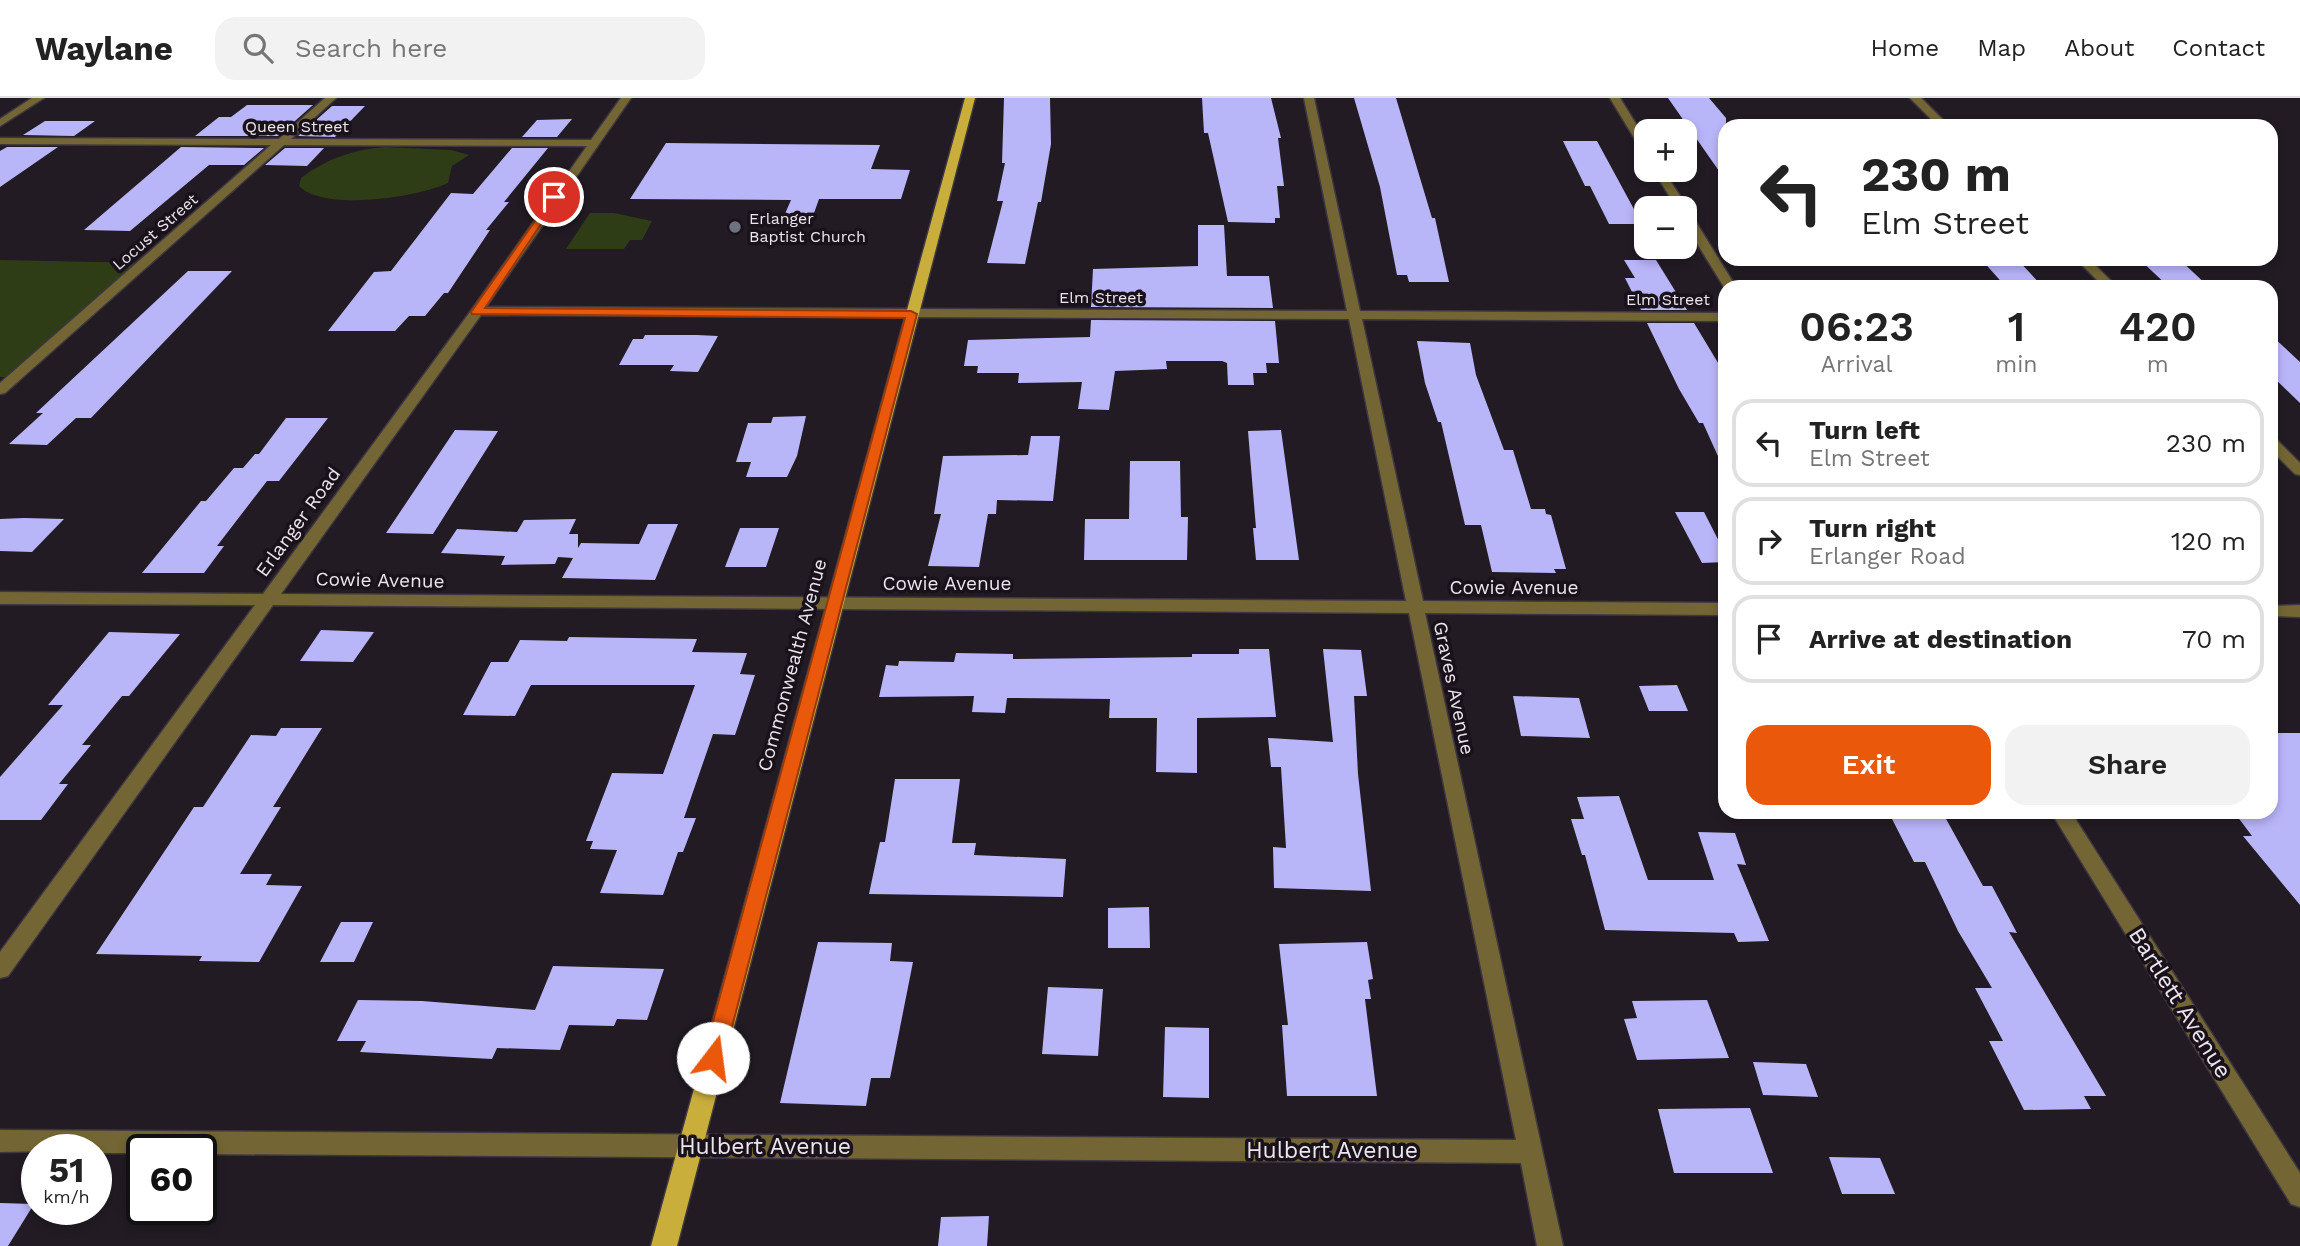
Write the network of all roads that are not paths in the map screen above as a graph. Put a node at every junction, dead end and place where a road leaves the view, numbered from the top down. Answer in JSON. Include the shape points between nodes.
{"nodes":[{"id":1,"x":38,"y":98,"type":"edge"},
{"id":2,"x":331,"y":98,"type":"edge"},
{"id":3,"x":626,"y":98,"type":"edge"},
{"id":4,"x":970,"y":98,"type":"edge"},
{"id":5,"x":1309,"y":98,"type":"edge"},
{"id":6,"x":1615,"y":98,"type":"edge"},
{"id":7,"x":1915,"y":98,"type":"edge"},
{"id":8,"x":1937,"y":119,"type":"edge"},
{"id":9,"x":0,"y":123,"type":"edge"},
{"id":10,"x":1634,"y":129,"type":"edge"},
{"id":11,"x":0,"y":141,"type":"edge"},
{"id":12,"x":281,"y":142,"type":"junction"},
{"id":13,"x":594,"y":143,"type":"junction"},
{"id":14,"x":1697,"y":233,"type":"edge"},
{"id":15,"x":2089,"y":266,"type":"edge"},
{"id":16,"x":1726,"y":280,"type":"edge"},
{"id":17,"x":2103,"y":280,"type":"edge"},
{"id":18,"x":477,"y":312,"type":"junction"},
{"id":19,"x":911,"y":314,"type":"junction"},
{"id":20,"x":1355,"y":315,"type":"junction"},
{"id":21,"x":1718,"y":317,"type":"edge"},
{"id":22,"x":0,"y":390,"type":"edge"},
{"id":23,"x":2278,"y":449,"type":"edge"},
{"id":24,"x":2300,"y":471,"type":"edge"},
{"id":25,"x":0,"y":598,"type":"edge"},
{"id":26,"x":268,"y":599,"type":"junction"},
{"id":27,"x":834,"y":603,"type":"junction"},
{"id":28,"x":1415,"y":607,"type":"junction"},
{"id":29,"x":1718,"y":609,"type":"edge"},
{"id":30,"x":2278,"y":611,"type":"edge"},
{"id":31,"x":2300,"y":611,"type":"edge"},
{"id":32,"x":2065,"y":819,"type":"edge"},
{"id":33,"x":0,"y":970,"type":"edge"},
{"id":34,"x":0,"y":1140,"type":"edge"},
{"id":35,"x":691,"y":1145,"type":"junction"},
{"id":36,"x":1531,"y":1152,"type":"junction"},
{"id":37,"x":2300,"y":1195,"type":"edge"},
{"id":38,"x":664,"y":1246,"type":"edge"},
{"id":39,"x":1550,"y":1246,"type":"edge"}],
"edges":[{"from":1,"to":9,"type":"street"},
{"from":2,"to":12,"type":"street","name":"Locust Street"},
{"from":3,"to":13,"type":"street","name":"Erlanger Road"},
{"from":4,"to":19,"type":"main road","name":"Commonwealth Avenue"},
{"from":5,"to":20,"type":"street","name":"Graves Avenue"},
{"from":6,"to":10,"type":"street"},
{"from":7,"to":8,"type":"street"},
{"from":11,"to":12,"type":"street","name":"Queen Street"},
{"from":12,"to":13,"type":"street","name":"Queen Street"},
{"from":12,"to":22,"type":"street","name":"Locust Street"},
{"from":13,"to":18,"type":"street","name":"Erlanger Road"},
{"from":14,"to":16,"type":"street"},
{"from":15,"to":17,"type":"street"},
{"from":18,"to":19,"type":"street","name":"Elm Street"},
{"from":18,"to":26,"type":"street","name":"Erlanger Road"},
{"from":19,"to":20,"type":"street","name":"Elm Street"},
{"from":19,"to":27,"type":"main road","name":"Commonwealth Avenue"},
{"from":20,"to":21,"type":"street","name":"Elm Street"},
{"from":20,"to":28,"type":"street","name":"Graves Avenue"},
{"from":23,"to":24,"type":"street"},
{"from":25,"to":26,"type":"street","name":"Cowie Avenue"},
{"from":26,"to":27,"type":"street","name":"Cowie Avenue"},
{"from":26,"to":33,"type":"street","name":"Erlanger Road"},
{"from":27,"to":28,"type":"street","name":"Cowie Avenue"},
{"from":27,"to":35,"type":"main road","name":"Commonwealth Avenue"},
{"from":28,"to":29,"type":"street","name":"Cowie Avenue"},
{"from":28,"to":36,"type":"street","name":"Graves Avenue"},
{"from":30,"to":31,"type":"street"},
{"from":32,"to":37,"type":"street","name":"Bartlett Avenue"},
{"from":34,"to":35,"type":"street","name":"Hulbert Avenue"},
{"from":35,"to":36,"type":"street","name":"Hulbert Avenue"},
{"from":35,"to":38,"type":"main road","name":"Commonwealth Avenue"},
{"from":36,"to":39,"type":"street","name":"Graves Avenue"}]}
